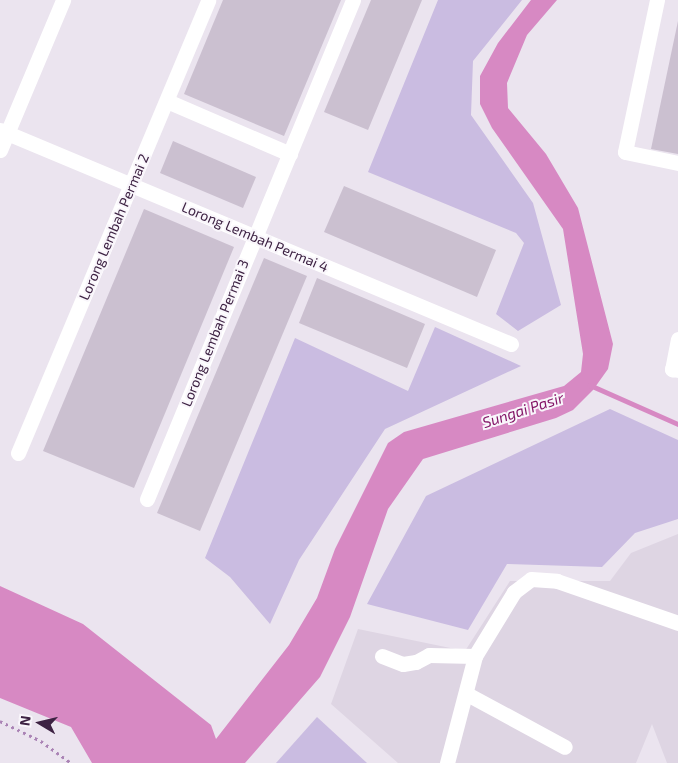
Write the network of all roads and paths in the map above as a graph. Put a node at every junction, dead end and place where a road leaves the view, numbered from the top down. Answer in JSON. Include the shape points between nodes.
{"nodes":[{"id":1,"x":63,"y":0,"type":"edge"},
{"id":2,"x":208,"y":0,"type":"edge"},
{"id":3,"x":352,"y":0,"type":"edge"},
{"id":4,"x":657,"y":0,"type":"edge"},
{"id":5,"x":167,"y":101,"type":"junction"},
{"id":6,"x":4,"y":132,"type":"edge"},
{"id":7,"x":0,"y":150,"type":"edge"},
{"id":8,"x":290,"y":154,"type":"junction"},
{"id":9,"x":678,"y":163,"type":"edge"},
{"id":10,"x":131,"y":185,"type":"junction"},
{"id":11,"x":255,"y":237,"type":"junction"},
{"id":12,"x":678,"y":339,"type":"edge"},
{"id":13,"x":511,"y":344,"type":"dead end"},
{"id":14,"x":678,"y":370,"type":"edge"},
{"id":15,"x":18,"y":453,"type":"dead end"},
{"id":16,"x":147,"y":499,"type":"dead end"},
{"id":17,"x":678,"y":623,"type":"edge"},
{"id":18,"x":382,"y":656,"type":"dead end"},
{"id":19,"x":475,"y":656,"type":"junction"},
{"id":20,"x":467,"y":694,"type":"junction"},
{"id":21,"x":0,"y":721,"type":"edge"},
{"id":22,"x":565,"y":747,"type":"dead end"},
{"id":23,"x":71,"y":763,"type":"edge"},
{"id":24,"x":447,"y":763,"type":"edge"}],
"edges":[{"from":1,"to":6,"type":"street"},
{"from":2,"to":5,"type":"street","name":"Lorong Lembah Permai 2"},
{"from":3,"to":8,"type":"street","name":"Lorong Lembah Permai 3"},
{"from":4,"to":9,"type":"street","via":[[625,152]]},
{"from":5,"to":8,"type":"street"},
{"from":5,"to":10,"type":"street","name":"Lorong Lembah Permai 2"},
{"from":6,"to":7,"type":"street"},
{"from":6,"to":10,"type":"street","name":"Lorong Lembah Permai 4"},
{"from":8,"to":11,"type":"street","name":"Lorong Lembah Permai 3"},
{"from":10,"to":11,"type":"street","name":"Lorong Lembah Permai 4"},
{"from":10,"to":15,"type":"street","name":"Lorong Lembah Permai 2"},
{"from":11,"to":13,"type":"street","name":"Lorong Lembah Permai 4"},
{"from":11,"to":16,"type":"street","name":"Lorong Lembah Permai 3"},
{"from":12,"to":14,"type":"street","via":[[672,369]]},
{"from":17,"to":19,"type":"street","via":[[556,580],[531,579],[514,592]]},
{"from":18,"to":19,"type":"street","via":[[403,664],[429,655]]},
{"from":19,"to":20,"type":"street"},
{"from":20,"to":22,"type":"street"},
{"from":20,"to":24,"type":"street"},
{"from":21,"to":23,"type":"path","via":[[41,741]]}]}
